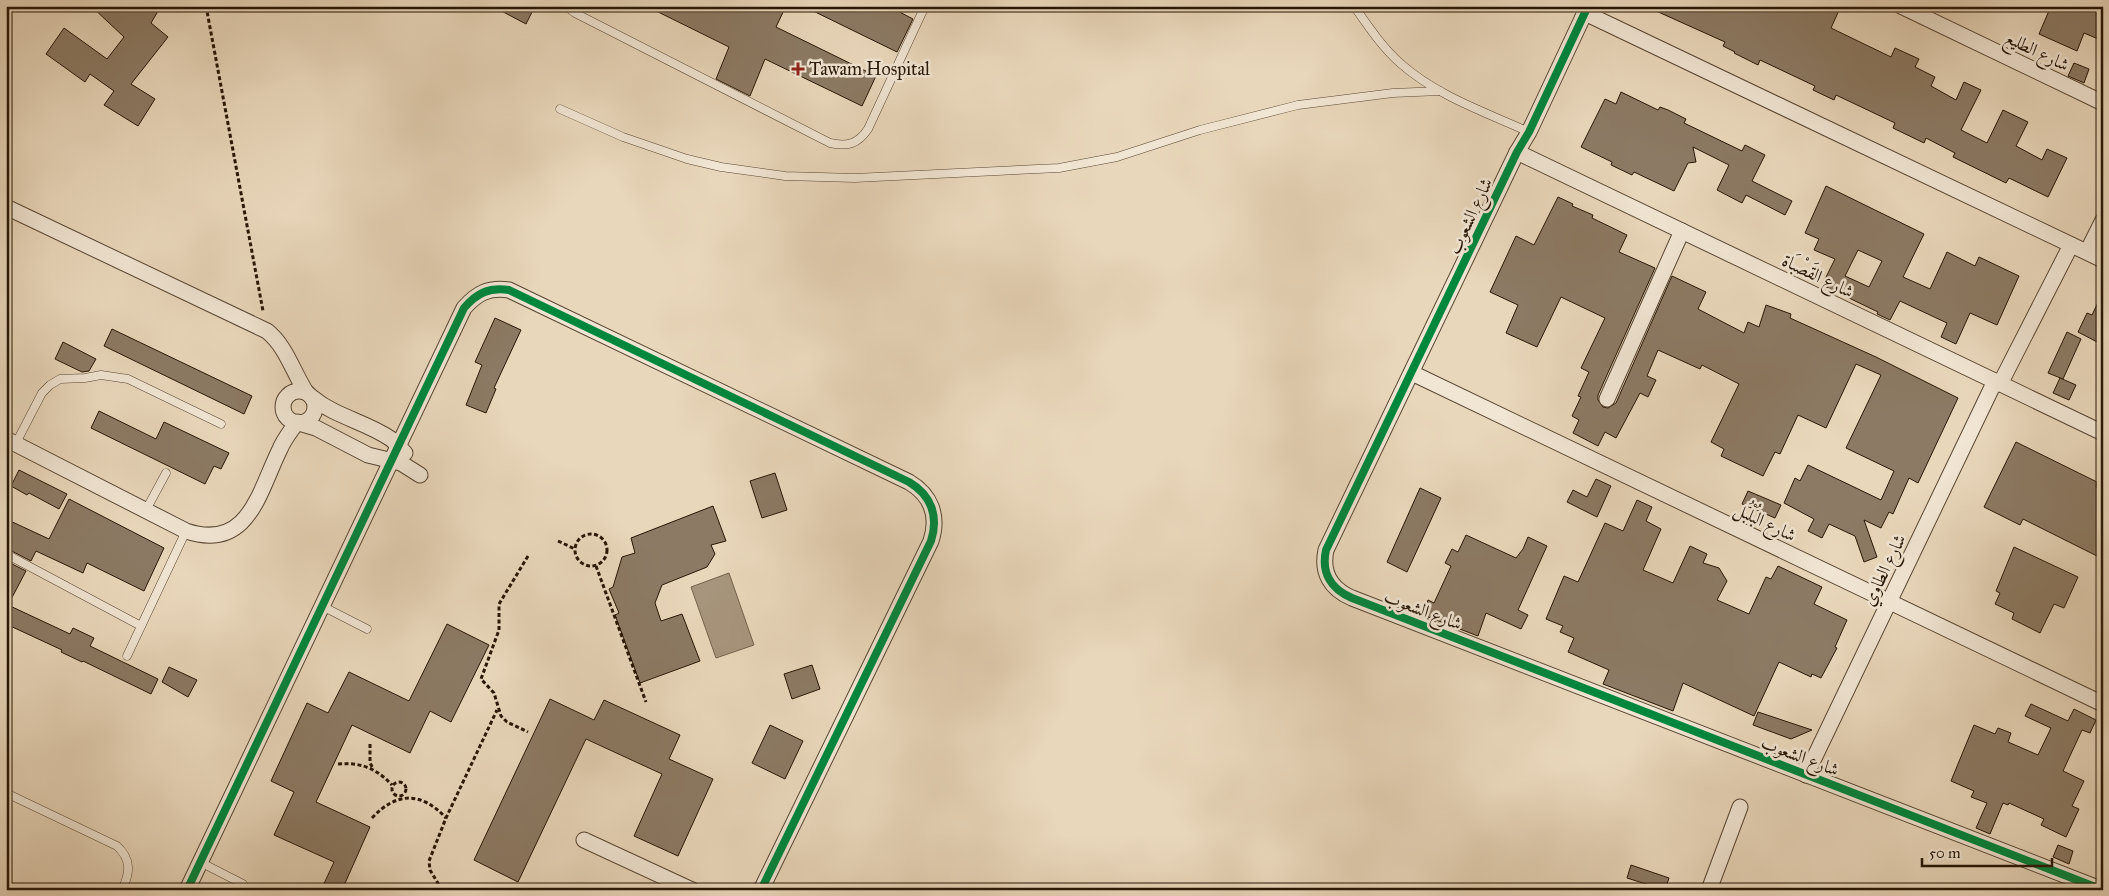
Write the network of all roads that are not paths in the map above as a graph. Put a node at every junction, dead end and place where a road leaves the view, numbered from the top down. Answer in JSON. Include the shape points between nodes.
{"nodes":[{"id":1,"x":566,"y":6,"type":"edge"},
{"id":2,"x":925,"y":6,"type":"edge"},
{"id":3,"x":1354,"y":6,"type":"edge"},
{"id":4,"x":1901,"y":6,"type":"edge"},
{"id":5,"x":1587,"y":10,"type":"edge"},
{"id":6,"x":1440,"y":91,"type":"junction"},
{"id":7,"x":2103,"y":103,"type":"edge"},
{"id":8,"x":560,"y":108,"type":"dead end"},
{"id":9,"x":1529,"y":132,"type":"junction"},
{"id":10,"x":1517,"y":152,"type":"junction"},
{"id":11,"x":6,"y":207,"type":"edge"},
{"id":12,"x":2103,"y":220,"type":"edge"},
{"id":13,"x":1682,"y":231,"type":"junction"},
{"id":14,"x":2071,"y":245,"type":"junction"},
{"id":15,"x":2087,"y":252,"type":"junction"},
{"id":16,"x":2103,"y":260,"type":"edge"},
{"id":17,"x":287,"y":357,"type":"junction"},
{"id":18,"x":1412,"y":373,"type":"junction"},
{"id":19,"x":1998,"y":383,"type":"junction"},
{"id":20,"x":288,"y":395,"type":"junction"},
{"id":21,"x":310,"y":395,"type":"junction"},
{"id":22,"x":1607,"y":399,"type":"dead end"},
{"id":23,"x":294,"y":420,"type":"junction"},
{"id":24,"x":221,"y":424,"type":"dead end"},
{"id":25,"x":2103,"y":433,"type":"edge"},
{"id":26,"x":11,"y":441,"type":"edge"},
{"id":27,"x":395,"y":453,"type":"junction"},
{"id":28,"x":422,"y":471,"type":"dead end"},
{"id":29,"x":166,"y":473,"type":"dead end"},
{"id":30,"x":146,"y":510,"type":"junction"},
{"id":31,"x":186,"y":531,"type":"junction"},
{"id":32,"x":6,"y":554,"type":"edge"},
{"id":33,"x":1890,"y":602,"type":"junction"},
{"id":34,"x":322,"y":606,"type":"junction"},
{"id":35,"x":141,"y":626,"type":"junction"},
{"id":36,"x":367,"y":629,"type":"dead end"},
{"id":37,"x":127,"y":656,"type":"dead end"},
{"id":38,"x":2103,"y":704,"type":"edge"},
{"id":39,"x":1806,"y":775,"type":"junction"},
{"id":40,"x":6,"y":793,"type":"edge"},
{"id":41,"x":1740,"y":807,"type":"dead end"},
{"id":42,"x":584,"y":840,"type":"dead end"},
{"id":43,"x":200,"y":862,"type":"junction"},
{"id":44,"x":243,"y":884,"type":"dead end"},
{"id":45,"x":122,"y":890,"type":"edge"},
{"id":46,"x":187,"y":890,"type":"edge"},
{"id":47,"x":692,"y":890,"type":"edge"},
{"id":48,"x":761,"y":890,"type":"edge"},
{"id":49,"x":1709,"y":890,"type":"edge"},
{"id":50,"x":2103,"y":890,"type":"edge"}],
"edges":[{"from":1,"to":2,"type":"lane","via":[[841,146],[857,141],[868,128]]},
{"from":3,"to":6,"type":"lane","via":[[1394,57]]},
{"from":4,"to":7,"type":"street","name":"شارع الطليع"},
{"from":5,"to":9,"type":"street","name":"شارع الشعوب"},
{"from":5,"to":14,"type":"street"},
{"from":6,"to":8,"type":"lane","via":[[1393,93],[1298,106],[1200,130],[1118,157],[1060,168],[855,178],[785,176],[721,167],[623,137]]},
{"from":6,"to":9,"type":"lane"},
{"from":9,"to":10,"type":"street","name":"شارع الشعوب"},
{"from":10,"to":13,"type":"street","name":"شارع القَصْبَاة"},
{"from":10,"to":18,"type":"street","name":"شارع الشعوب"},
{"from":11,"to":17,"type":"street","via":[[267,331]]},
{"from":12,"to":15,"type":"street"},
{"from":13,"to":19,"type":"street","name":"شارع القَصْبَاة"},
{"from":13,"to":22,"type":"street"},
{"from":14,"to":15,"type":"street"},
{"from":14,"to":19,"type":"street","name":"شارع الطاوي"},
{"from":15,"to":16,"type":"street"},
{"from":17,"to":20,"type":"street"},
{"from":17,"to":21,"type":"street"},
{"from":18,"to":33,"type":"street","name":"شارع البُلْبُل"},
{"from":18,"to":39,"type":"street","name":"شارع الشعوب","via":[[1326,550],[1325,568],[1334,587],[1352,598]]},
{"from":19,"to":25,"type":"street","name":"شارع القَصْبَاة"},
{"from":19,"to":33,"type":"street","name":"شارع الطاوي"},
{"from":20,"to":21,"type":"street","via":[[294,391]]},
{"from":20,"to":23,"type":"street","via":[[283,404]]},
{"from":21,"to":23,"type":"street","via":[[315,409],[313,415],[310,419]]},
{"from":21,"to":27,"type":"street","via":[[328,409],[383,434]]},
{"from":23,"to":27,"type":"street","via":[[368,455]]},
{"from":23,"to":31,"type":"street","via":[[245,521],[221,535]]},
{"from":24,"to":26,"type":"lane","via":[[134,381],[101,375],[60,379],[50,385]]},
{"from":26,"to":30,"type":"street"},
{"from":27,"to":28,"type":"street"},
{"from":27,"to":34,"type":"street"},
{"from":27,"to":48,"type":"street","via":[[464,308],[483,291],[496,288],[521,295],[909,482],[925,494],[935,521],[930,541]]},
{"from":29,"to":30,"type":"lane"},
{"from":30,"to":31,"type":"street"},
{"from":31,"to":35,"type":"lane"},
{"from":32,"to":35,"type":"lane"},
{"from":33,"to":38,"type":"street","name":"شارع البُلْبُل"},
{"from":33,"to":39,"type":"street","name":"شارع الطاوي"},
{"from":34,"to":36,"type":"lane"},
{"from":34,"to":43,"type":"street"},
{"from":35,"to":37,"type":"lane"},
{"from":39,"to":50,"type":"street","name":"شارع الشعوب"},
{"from":40,"to":45,"type":"lane","via":[[118,846],[124,852],[129,868]]},
{"from":41,"to":49,"type":"street"},
{"from":42,"to":47,"type":"street"},
{"from":43,"to":44,"type":"lane"},
{"from":43,"to":46,"type":"street"}]}
